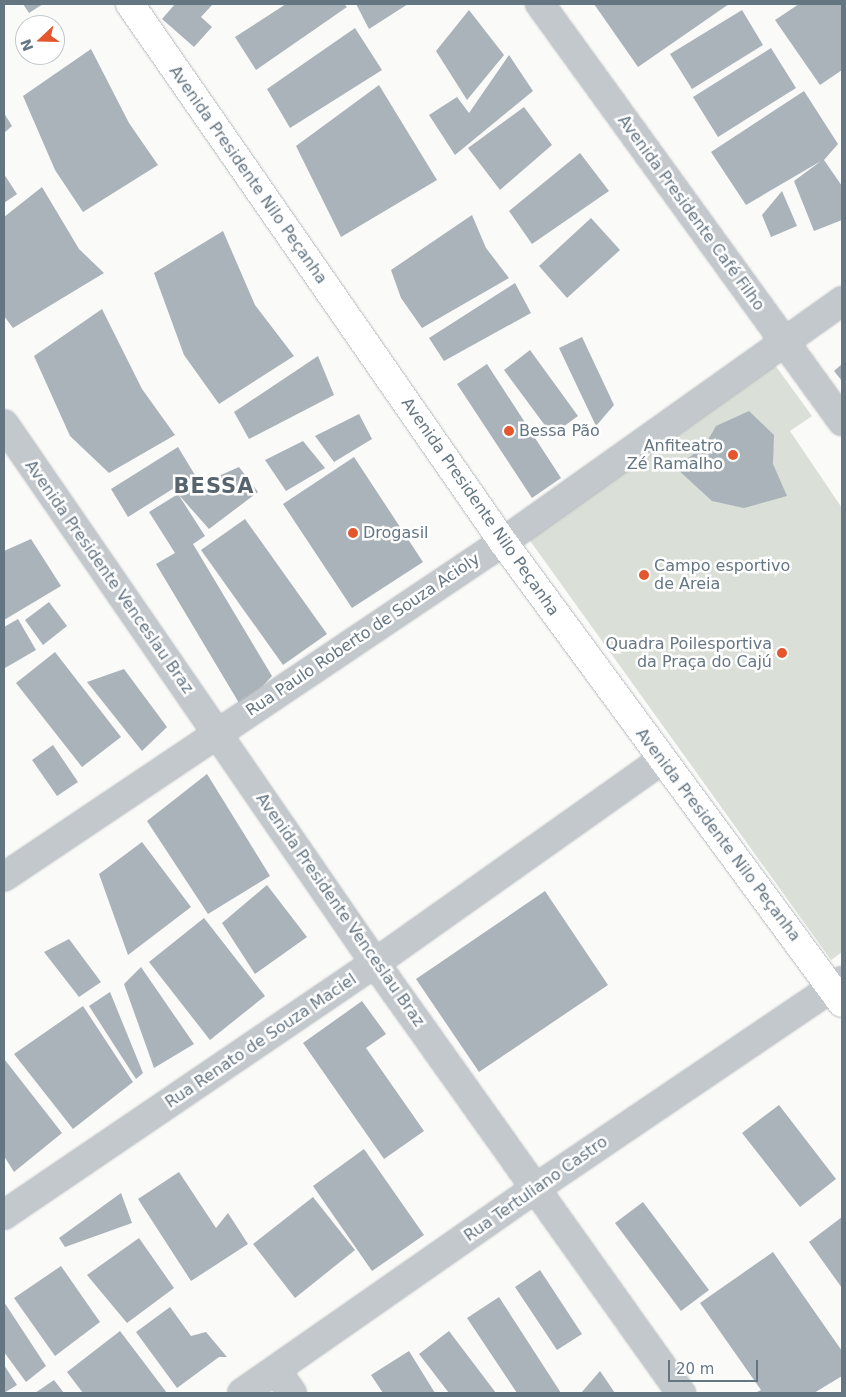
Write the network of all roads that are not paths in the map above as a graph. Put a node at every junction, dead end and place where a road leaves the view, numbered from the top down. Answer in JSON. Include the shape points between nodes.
{"nodes":[{"id":1,"x":130,"y":4,"type":"edge"},
{"id":2,"x":540,"y":4,"type":"edge"},
{"id":3,"x":842,"y":302,"type":"edge"},
{"id":4,"x":785,"y":343,"type":"junction"},
{"id":5,"x":842,"y":421,"type":"edge"},
{"id":6,"x":4,"y":424,"type":"edge"},
{"id":7,"x":503,"y":542,"type":"junction"},
{"id":8,"x":217,"y":733,"type":"junction"},
{"id":9,"x":662,"y":760,"type":"junction"},
{"id":10,"x":4,"y":878,"type":"edge"},
{"id":11,"x":375,"y":963,"type":"junction"},
{"id":12,"x":839,"y":990,"type":"edge"},
{"id":13,"x":536,"y":1188,"type":"junction"},
{"id":14,"x":4,"y":1215,"type":"edge"},
{"id":15,"x":276,"y":1370,"type":"junction"},
{"id":16,"x":242,"y":1393,"type":"edge"},
{"id":17,"x":292,"y":1393,"type":"edge"},
{"id":18,"x":681,"y":1393,"type":"edge"}],
"edges":[{"from":1,"to":7,"type":"main road","name":"Avenida Presidente Nilo Peçanha"},
{"from":2,"to":4,"type":"street","name":"Avenida Presidente Café Filho"},
{"from":3,"to":4,"type":"street","name":"Rua Paulo Roberto de Souza Acioly"},
{"from":4,"to":5,"type":"street","name":"Avenida Presidente Café Filho"},
{"from":4,"to":7,"type":"street","name":"Rua Paulo Roberto de Souza Acioly"},
{"from":6,"to":8,"type":"street","name":"Avenida Presidente Venceslau Braz"},
{"from":7,"to":8,"type":"street","name":"Rua Paulo Roberto de Souza Acioly"},
{"from":7,"to":9,"type":"main road","name":"Avenida Presidente Nilo Peçanha"},
{"from":8,"to":10,"type":"street","name":"Rua Paulo Roberto de Souza Acioly"},
{"from":8,"to":11,"type":"street","name":"Avenida Presidente Venceslau Braz"},
{"from":9,"to":11,"type":"street","name":"Rua Renato de Souza Maciel"},
{"from":9,"to":12,"type":"main road","name":"Avenida Presidente Nilo Peçanha"},
{"from":11,"to":13,"type":"street","name":"Avenida Presidente Venceslau Braz"},
{"from":11,"to":14,"type":"street","name":"Rua Renato de Souza Maciel"},
{"from":12,"to":13,"type":"street","name":"Rua Tertuliano Castro"},
{"from":13,"to":15,"type":"street","name":"Rua Tertuliano Castro"},
{"from":13,"to":18,"type":"street","name":"Avenida Presidente Venceslau Braz"},
{"from":15,"to":16,"type":"street","name":"Rua Tertuliano Castro"},
{"from":15,"to":17,"type":"street"}]}
